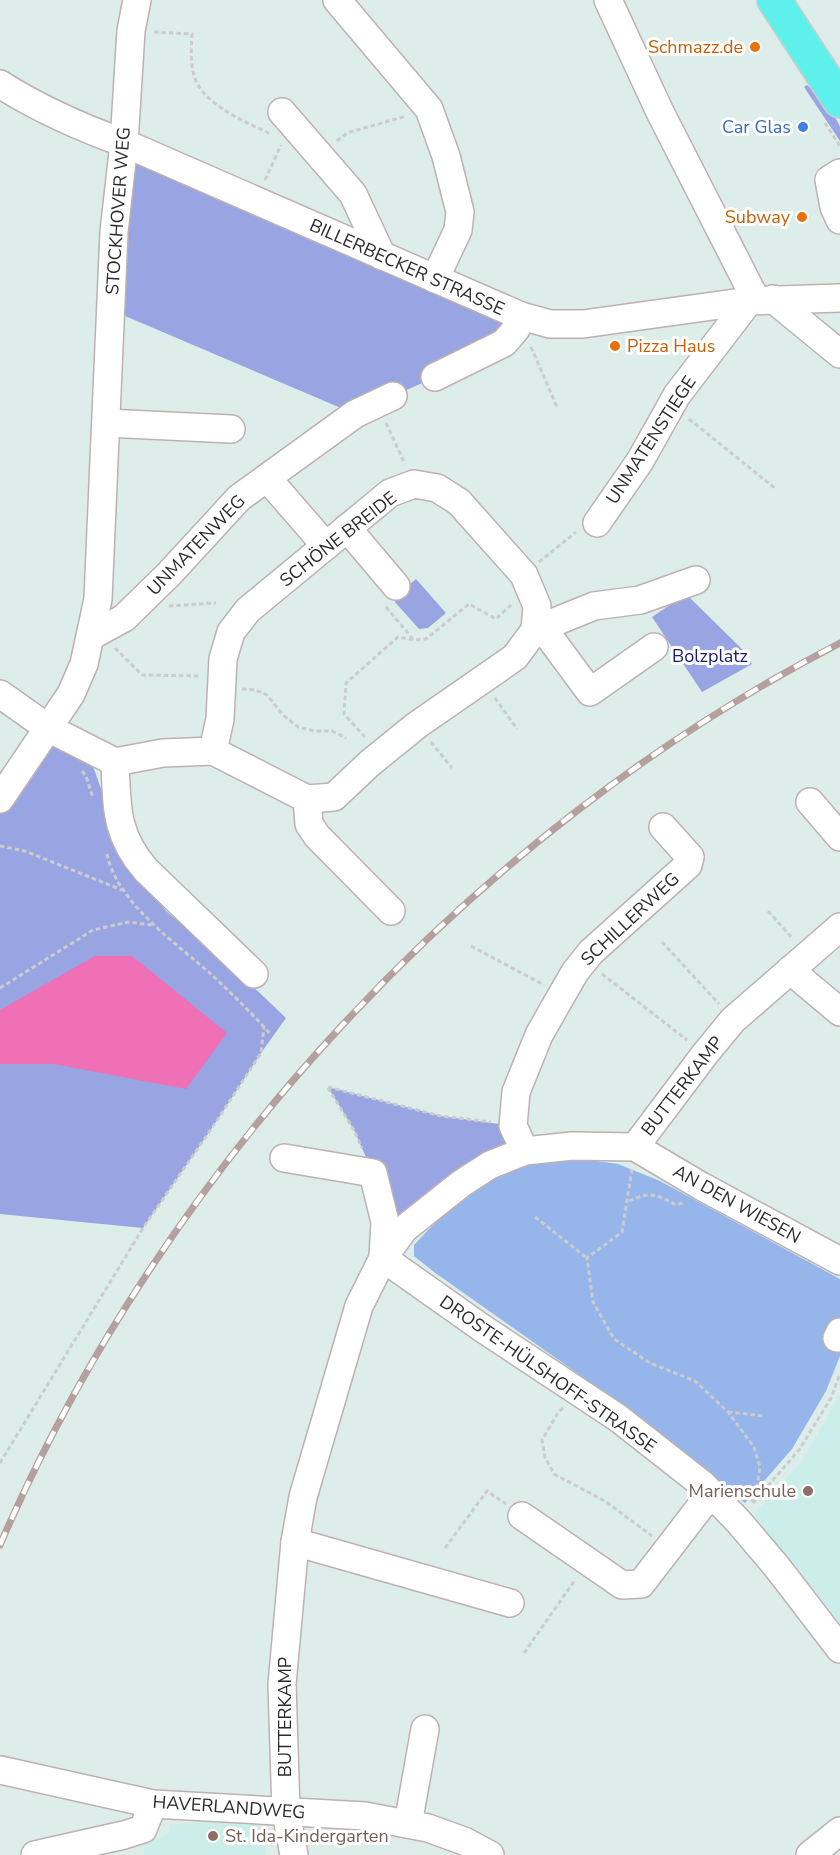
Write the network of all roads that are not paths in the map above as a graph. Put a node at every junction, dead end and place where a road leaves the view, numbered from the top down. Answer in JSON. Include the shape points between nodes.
{"nodes":[{"id":1,"x":137,"y":0,"type":"edge"},
{"id":2,"x":336,"y":0,"type":"edge"},
{"id":3,"x":608,"y":0,"type":"edge"},
{"id":4,"x":774,"y":0,"type":"edge"},
{"id":5,"x":0,"y":84,"type":"edge"},
{"id":6,"x":840,"y":101,"type":"edge"},
{"id":7,"x":282,"y":112,"type":"dead end"},
{"id":8,"x":124,"y":143,"type":"junction"},
{"id":9,"x":840,"y":172,"type":"edge"},
{"id":10,"x":840,"y":220,"type":"edge"},
{"id":11,"x":382,"y":256,"type":"junction"},
{"id":12,"x":435,"y":279,"type":"junction"},
{"id":13,"x":840,"y":298,"type":"edge"},
{"id":14,"x":760,"y":300,"type":"junction"},
{"id":15,"x":521,"y":316,"type":"junction"},
{"id":16,"x":840,"y":354,"type":"edge"},
{"id":17,"x":435,"y":377,"type":"dead end"},
{"id":18,"x":385,"y":400,"type":"road end"},
{"id":19,"x":106,"y":423,"type":"junction"},
{"id":20,"x":231,"y":429,"type":"dead end"},
{"id":21,"x":267,"y":478,"type":"junction"},
{"id":22,"x":597,"y":523,"type":"road end"},
{"id":23,"x":347,"y":528,"type":"junction"},
{"id":24,"x":326,"y":546,"type":"junction"},
{"id":25,"x":696,"y":580,"type":"dead end"},
{"id":26,"x":396,"y":586,"type":"dead end"},
{"id":27,"x":539,"y":629,"type":"junction"},
{"id":28,"x":95,"y":634,"type":"junction"},
{"id":29,"x":654,"y":647,"type":"dead end"},
{"id":30,"x":0,"y":694,"type":"edge"},
{"id":31,"x":48,"y":728,"type":"junction"},
{"id":32,"x":213,"y":751,"type":"junction"},
{"id":33,"x":115,"y":762,"type":"junction"},
{"id":34,"x":0,"y":799,"type":"edge"},
{"id":35,"x":307,"y":799,"type":"junction"},
{"id":36,"x":810,"y":802,"type":"dead end"},
{"id":37,"x":663,"y":827,"type":"dead end"},
{"id":38,"x":840,"y":837,"type":"edge"},
{"id":39,"x":391,"y":910,"type":"dead end"},
{"id":40,"x":840,"y":927,"type":"edge"},
{"id":41,"x":799,"y":963,"type":"junction"},
{"id":42,"x":254,"y":974,"type":"dead end"},
{"id":43,"x":840,"y":1012,"type":"edge"},
{"id":44,"x":635,"y":1147,"type":"junction"},
{"id":45,"x":525,"y":1151,"type":"junction"},
{"id":46,"x":284,"y":1158,"type":"dead end"},
{"id":47,"x":383,"y":1258,"type":"junction"},
{"id":48,"x":840,"y":1261,"type":"edge"},
{"id":49,"x":711,"y":1493,"type":"junction"},
{"id":50,"x":522,"y":1516,"type":"dead end"},
{"id":51,"x":295,"y":1542,"type":"junction"},
{"id":52,"x":510,"y":1603,"type":"dead end"},
{"id":53,"x":840,"y":1649,"type":"edge"},
{"id":54,"x":425,"y":1729,"type":"dead end"},
{"id":55,"x":0,"y":1770,"type":"edge"},
{"id":56,"x":153,"y":1803,"type":"junction"},
{"id":57,"x":286,"y":1812,"type":"junction"},
{"id":58,"x":408,"y":1824,"type":"junction"},
{"id":59,"x":840,"y":1831,"type":"edge"},
{"id":60,"x":35,"y":1855,"type":"edge"},
{"id":61,"x":294,"y":1855,"type":"edge"},
{"id":62,"x":490,"y":1855,"type":"edge"},
{"id":63,"x":810,"y":1855,"type":"edge"}],
"edges":[{"from":1,"to":8,"type":"street","name":"STOCKHOVER WEG","via":[[131,31]]},
{"from":2,"to":12,"type":"street","via":[[429,109],[446,156],[460,212],[458,230]]},
{"from":3,"to":14,"type":"street","via":[[660,112]]},
{"from":4,"to":6,"type":"main road"},
{"from":5,"to":8,"type":"street","name":"BILLERBECKER STRASSE","via":[[75,125]]},
{"from":7,"to":11,"type":"street","via":[[353,194]]},
{"from":8,"to":11,"type":"street","name":"BILLERBECKER STRASSE"},
{"from":8,"to":19,"type":"street","name":"STOCKHOVER WEG","via":[[114,232]]},
{"from":9,"to":10,"type":"street","via":[[829,180]]},
{"from":11,"to":12,"type":"street","name":"BILLERBECKER STRASSE"},
{"from":12,"to":15,"type":"street","name":"BILLERBECKER STRASSE"},
{"from":13,"to":14,"type":"street","name":"BILLERBECKER STRASSE"},
{"from":14,"to":15,"type":"street","name":"BILLERBECKER STRASSE","via":[[583,324],[550,324]]},
{"from":14,"to":16,"type":"street"},
{"from":14,"to":22,"type":"street","name":"UNMATENSTIEGE","via":[[677,394],[640,461]]},
{"from":15,"to":17,"type":"street","via":[[504,343]]},
{"from":18,"to":21,"type":"street","name":"UNMATENWEG","via":[[355,414]]},
{"from":19,"to":20,"type":"street"},
{"from":19,"to":28,"type":"street","name":"STOCKHOVER WEG"},
{"from":21,"to":24,"type":"street"},
{"from":21,"to":28,"type":"street","name":"UNMATENWEG","via":[[238,498],[134,609]]},
{"from":23,"to":24,"type":"street","name":"SCHÖNE BREIDE"},
{"from":23,"to":26,"type":"street"},
{"from":23,"to":27,"type":"street","name":"SCHÖNE BREIDE","via":[[390,493],[414,484],[436,488],[459,502],[527,582],[537,606]]},
{"from":24,"to":32,"type":"street","name":"SCHÖNE BREIDE","via":[[248,610],[231,632],[223,659],[220,718]]},
{"from":25,"to":27,"type":"street","via":[[640,600],[594,606]]},
{"from":27,"to":29,"type":"street","via":[[590,692]]},
{"from":27,"to":35,"type":"street","via":[[515,657],[417,724],[334,797]]},
{"from":28,"to":31,"type":"street","name":"STOCKHOVER WEG","via":[[75,684]]},
{"from":30,"to":31,"type":"street"},
{"from":31,"to":33,"type":"street"},
{"from":31,"to":34,"type":"street","name":"STOCKHOVER WEG"},
{"from":32,"to":33,"type":"street","via":[[163,753]]},
{"from":32,"to":35,"type":"street"},
{"from":33,"to":42,"type":"street","via":[[118,811],[132,854]]},
{"from":35,"to":39,"type":"street","via":[[309,824],[317,837]]},
{"from":36,"to":38,"type":"street"},
{"from":37,"to":45,"type":"street","name":"SCHILLERWEG","via":[[690,857],[688,865],[591,952],[561,995],[539,1035],[516,1092],[513,1126]]},
{"from":40,"to":41,"type":"street","name":"BUTTERKAMP"},
{"from":41,"to":43,"type":"street"},
{"from":41,"to":44,"type":"street","name":"BUTTERKAMP","via":[[733,1020]]},
{"from":44,"to":45,"type":"street","name":"BUTTERKAMP","via":[[572,1146]]},
{"from":44,"to":48,"type":"street","name":"AN DEN WIESEN"},
{"from":45,"to":47,"type":"street","name":"BUTTERKAMP","via":[[490,1166],[454,1189],[404,1229]]},
{"from":46,"to":47,"type":"street","name":"BUTTERKAMP","via":[[373,1173],[385,1222]]},
{"from":47,"to":49,"type":"street","name":"DROSTE-HÜLSHOFF-STRASSE","via":[[618,1418]]},
{"from":47,"to":51,"type":"street","name":"BUTTERKAMP","via":[[358,1306],[345,1347],[303,1497]]},
{"from":49,"to":50,"type":"street","via":[[641,1584],[622,1585]]},
{"from":49,"to":53,"type":"street","name":"DROSTE-HÜLSHOFF-STRASSE","via":[[744,1514]]},
{"from":51,"to":52,"type":"street"},
{"from":51,"to":57,"type":"street","name":"BUTTERKAMP","via":[[282,1684]]},
{"from":54,"to":58,"type":"street"},
{"from":55,"to":56,"type":"street","name":"HAVERLANDWEG"},
{"from":56,"to":57,"type":"street","name":"HAVERLANDWEG"},
{"from":56,"to":60,"type":"street","via":[[143,1829]]},
{"from":57,"to":58,"type":"street","name":"HAVERLANDWEG","via":[[365,1816]]},
{"from":57,"to":61,"type":"street","name":"BUTTERKAMP"},
{"from":58,"to":62,"type":"street","name":"HAVERLANDWEG","via":[[464,1841]]},
{"from":59,"to":63,"type":"street"}]}
